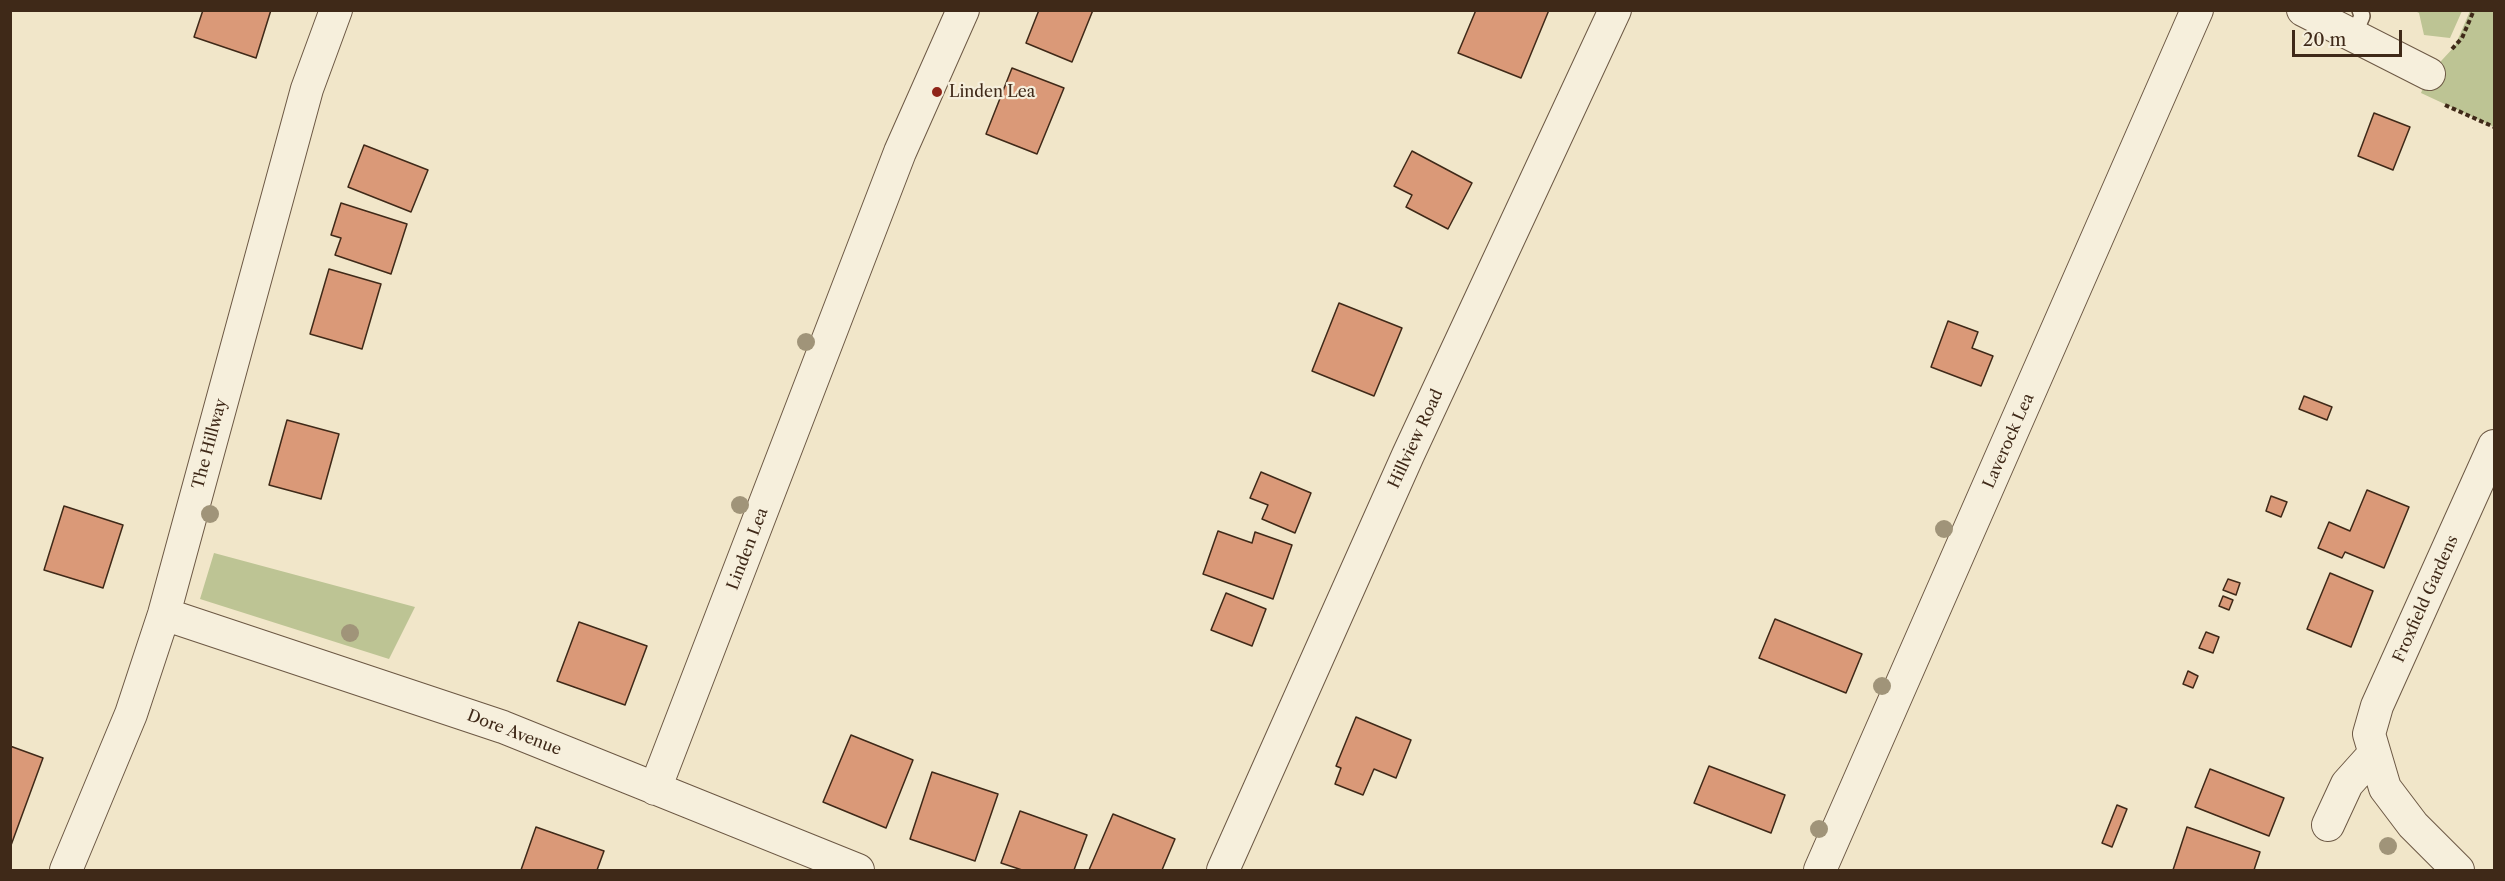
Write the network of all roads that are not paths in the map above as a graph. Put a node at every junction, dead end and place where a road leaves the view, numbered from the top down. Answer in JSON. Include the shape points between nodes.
{"nodes":[{"id":1,"x":336,"y":10,"type":"edge"},
{"id":2,"x":963,"y":10,"type":"edge"},
{"id":3,"x":1615,"y":10,"type":"edge"},
{"id":4,"x":2197,"y":10,"type":"edge"},
{"id":5,"x":2303,"y":10,"type":"edge"},
{"id":6,"x":2357,"y":22,"type":"edge"},
{"id":7,"x":2430,"y":74,"type":"road end"},
{"id":8,"x":2494,"y":446,"type":"edge"},
{"id":9,"x":164,"y":614,"type":"junction"},
{"id":10,"x":2373,"y":755,"type":"junction"},
{"id":11,"x":655,"y":789,"type":"junction"},
{"id":12,"x":2328,"y":825,"type":"dead end"},
{"id":13,"x":66,"y":870,"type":"edge"},
{"id":14,"x":858,"y":870,"type":"edge"},
{"id":15,"x":1223,"y":870,"type":"edge"},
{"id":16,"x":1820,"y":870,"type":"edge"},
{"id":17,"x":2458,"y":870,"type":"edge"}],
"edges":[{"from":1,"to":9,"type":"street","name":"The Hillway","via":[[307,89]]},
{"from":2,"to":11,"type":"street","name":"Linden Lea","via":[[900,152]]},
{"from":3,"to":15,"type":"street","name":"Hillview Road","via":[[1413,444]]},
{"from":4,"to":16,"type":"street","name":"Laverock Lea"},
{"from":5,"to":6,"type":"street"},
{"from":6,"to":7,"type":"street"},
{"from":8,"to":10,"type":"street","name":"Froxfield Gardens","via":[[2377,706],[2369,734]]},
{"from":9,"to":11,"type":"street","name":"Dore Avenue","via":[[503,727]]},
{"from":9,"to":13,"type":"street","name":"The Hillway","via":[[131,714]]},
{"from":10,"to":12,"type":"street","via":[[2347,784]]},
{"from":10,"to":17,"type":"street","name":"Froxfield Gardens","via":[[2385,788],[2413,825]]},
{"from":11,"to":14,"type":"street","name":"Dore Avenue"}]}
